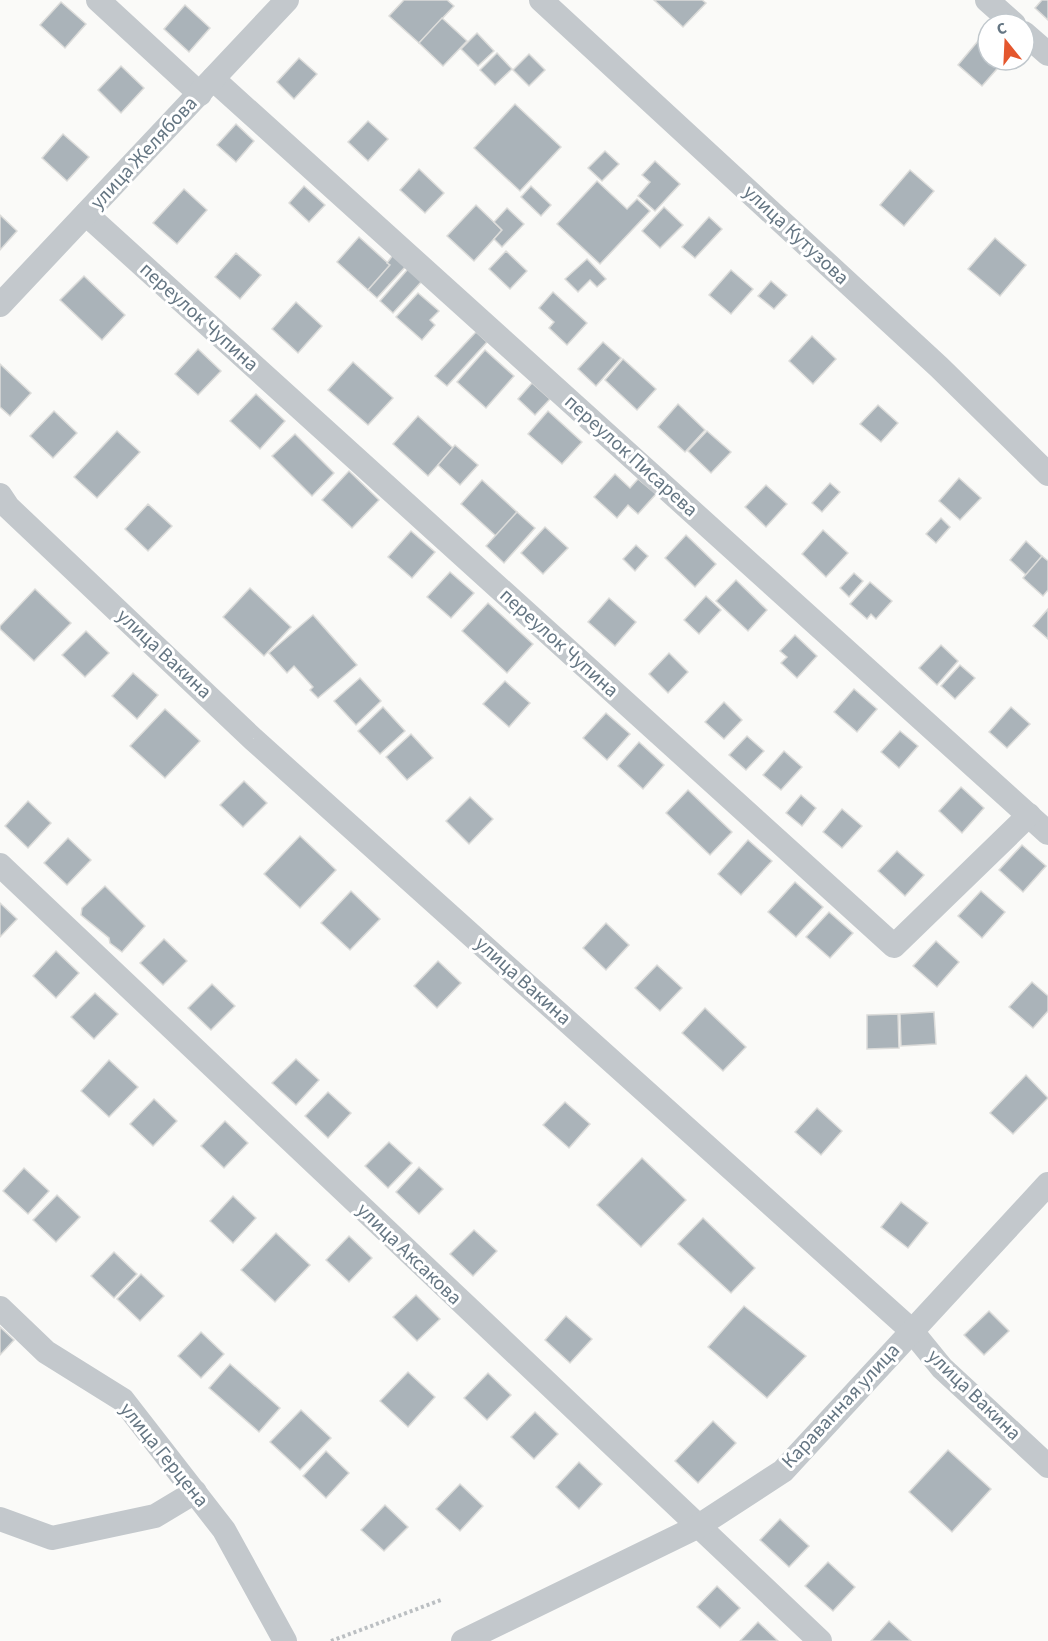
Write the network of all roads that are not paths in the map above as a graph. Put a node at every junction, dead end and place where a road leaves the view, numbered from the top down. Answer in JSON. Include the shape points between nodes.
{"nodes":[{"id":1,"x":98,"y":0,"type":"edge"},
{"id":2,"x":287,"y":0,"type":"edge"},
{"id":3,"x":541,"y":0,"type":"edge"},
{"id":4,"x":987,"y":0,"type":"edge"},
{"id":5,"x":1000,"y":12,"type":"edge"},
{"id":6,"x":1036,"y":44,"type":"edge"},
{"id":7,"x":1048,"y":54,"type":"edge"},
{"id":8,"x":206,"y":87,"type":"junction"},
{"id":9,"x":86,"y":214,"type":"junction"},
{"id":10,"x":0,"y":305,"type":"edge"},
{"id":11,"x":1048,"y":474,"type":"edge"},
{"id":12,"x":0,"y":495,"type":"edge"},
{"id":13,"x":1029,"y":816,"type":"junction"},
{"id":14,"x":1048,"y":832,"type":"edge"},
{"id":15,"x":0,"y":865,"type":"edge"},
{"id":16,"x":1048,"y":1184,"type":"edge"},
{"id":17,"x":0,"y":1308,"type":"edge"},
{"id":18,"x":911,"y":1330,"type":"junction"},
{"id":19,"x":1048,"y":1466,"type":"edge"},
{"id":20,"x":195,"y":1492,"type":"junction"},
{"id":21,"x":0,"y":1519,"type":"edge"},
{"id":22,"x":697,"y":1527,"type":"junction"},
{"id":23,"x":285,"y":1641,"type":"edge"},
{"id":24,"x":465,"y":1641,"type":"edge"},
{"id":25,"x":820,"y":1641,"type":"edge"}],
"edges":[{"from":1,"to":8,"type":"street","name":"переулок Писарева"},
{"from":2,"to":8,"type":"street","name":"улица Желябова"},
{"from":3,"to":11,"type":"street","name":"улица Кутузова","via":[[939,367]]},
{"from":4,"to":5,"type":"street"},
{"from":6,"to":7,"type":"street"},
{"from":8,"to":9,"type":"street","name":"улица Желябова"},
{"from":8,"to":13,"type":"street","name":"переулок Писарева"},
{"from":9,"to":10,"type":"street","name":"улица Желябова"},
{"from":9,"to":13,"type":"street","name":"переулок Чупина","via":[[894,946]]},
{"from":12,"to":18,"type":"street","name":"улица Вакина","via":[[16,515],[253,739]]},
{"from":13,"to":14,"type":"street","name":"переулок Писарева"},
{"from":15,"to":22,"type":"street","name":"улица Аксакова"},
{"from":16,"to":18,"type":"street","name":"Караванная улица"},
{"from":17,"to":20,"type":"street","name":"улица Герцена","via":[[46,1352],[123,1400]]},
{"from":18,"to":19,"type":"street","name":"улица Вакина","via":[[942,1368]]},
{"from":18,"to":22,"type":"street","name":"Караванная улица","via":[[783,1471]]},
{"from":20,"to":21,"type":"street","via":[[155,1516],[52,1538]]},
{"from":20,"to":23,"type":"street","name":"улица Герцена","via":[[224,1530]]},
{"from":22,"to":24,"type":"street","name":"Караванная улица"},
{"from":22,"to":25,"type":"street","name":"улица Аксакова"}]}
